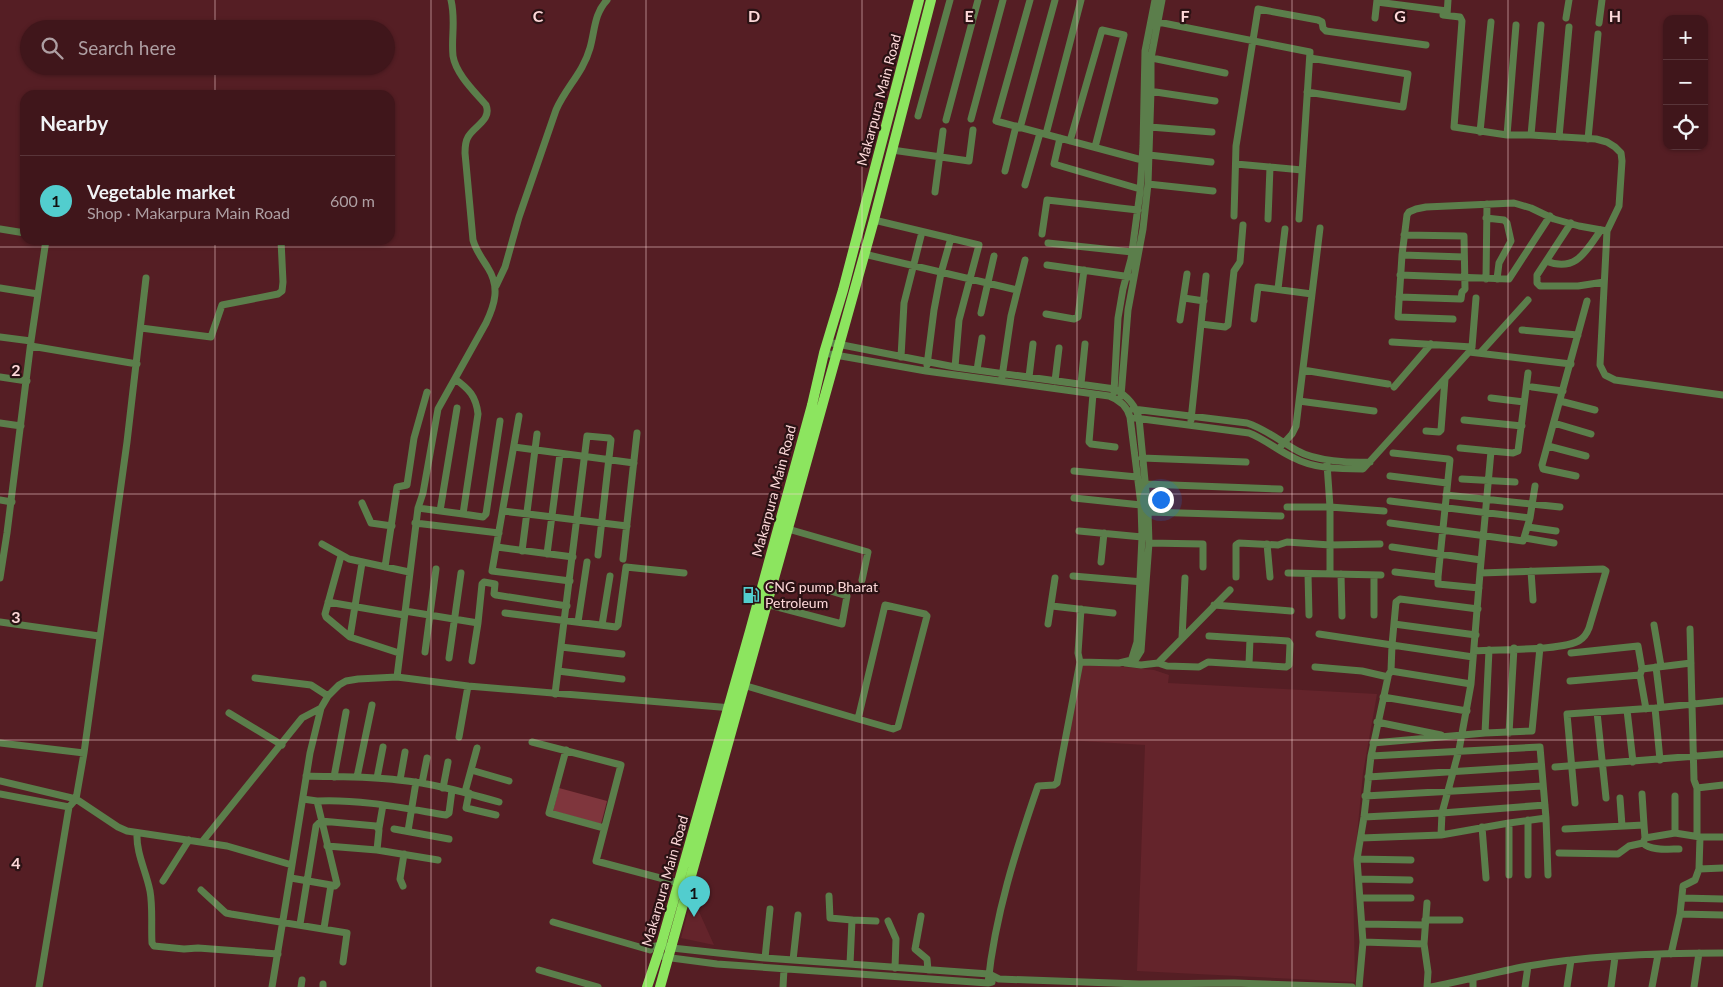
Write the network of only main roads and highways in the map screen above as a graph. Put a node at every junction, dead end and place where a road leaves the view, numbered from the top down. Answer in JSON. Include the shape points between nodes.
{"nodes":[{"id":1,"x":919,"y":0,"type":"edge"},
{"id":2,"x":931,"y":0,"type":"edge"},
{"id":3,"x":732,"y":708,"type":"junction"},
{"id":4,"x":647,"y":987,"type":"edge"},
{"id":5,"x":660,"y":987,"type":"edge"}],
"edges":[{"from":1,"to":3,"type":"highway","name":"Makarpura Main Road"},
{"from":2,"to":3,"type":"highway","name":"Makarpura Main Road","via":[[788,529],[743,686]]},
{"from":3,"to":4,"type":"highway","name":"Makarpura Main Road"},
{"from":3,"to":5,"type":"highway","name":"Makarpura Main Road"}]}
